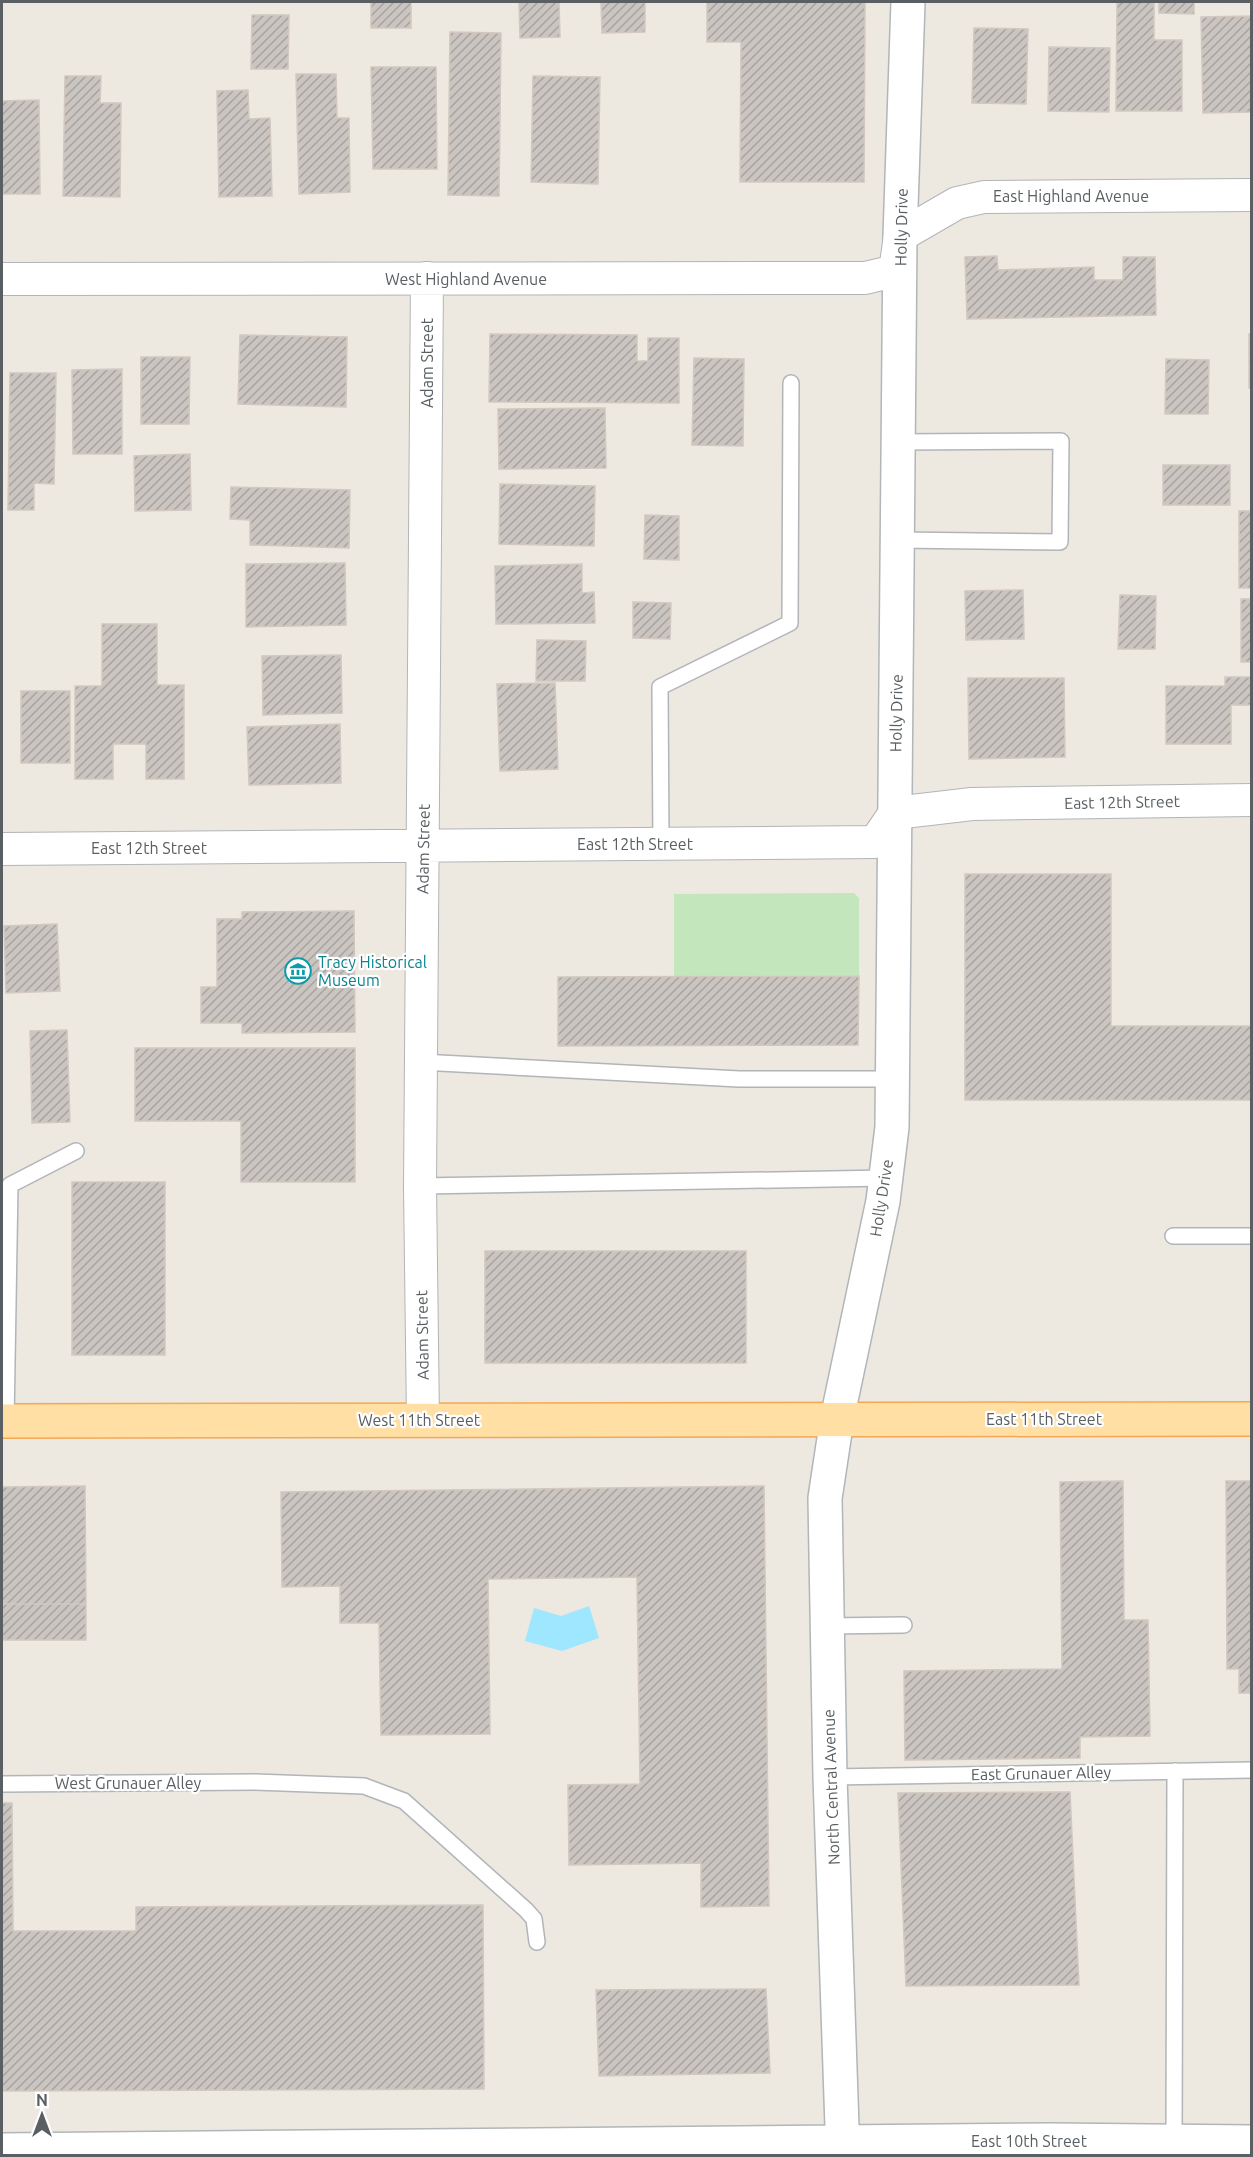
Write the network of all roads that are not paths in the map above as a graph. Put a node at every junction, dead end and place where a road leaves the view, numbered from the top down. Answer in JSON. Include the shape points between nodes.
{"nodes":[{"id":1,"x":908,"y":2,"type":"edge"},
{"id":2,"x":1251,"y":195,"type":"edge"},
{"id":3,"x":900,"y":236,"type":"junction"},
{"id":4,"x":2,"y":279,"type":"edge"},
{"id":5,"x":427,"y":279,"type":"junction"},
{"id":6,"x":791,"y":383,"type":"dead end"},
{"id":7,"x":898,"y":442,"type":"junction"},
{"id":8,"x":898,"y":540,"type":"junction"},
{"id":9,"x":1251,"y":801,"type":"edge"},
{"id":10,"x":895,"y":813,"type":"junction"},
{"id":11,"x":661,"y":844,"type":"junction"},
{"id":12,"x":424,"y":846,"type":"junction"},
{"id":13,"x":2,"y":849,"type":"edge"},
{"id":14,"x":421,"y":1062,"type":"junction"},
{"id":15,"x":893,"y":1079,"type":"junction"},
{"id":16,"x":76,"y":1151,"type":"dead end"},
{"id":17,"x":886,"y":1178,"type":"junction"},
{"id":18,"x":420,"y":1186,"type":"junction"},
{"id":19,"x":1173,"y":1236,"type":"dead end"},
{"id":20,"x":1251,"y":1236,"type":"edge"},
{"id":21,"x":837,"y":1419,"type":"junction"},
{"id":22,"x":1251,"y":1419,"type":"edge"},
{"id":23,"x":423,"y":1420,"type":"junction"},
{"id":24,"x":4,"y":1421,"type":"edge"},
{"id":25,"x":904,"y":1625,"type":"dead end"},
{"id":26,"x":827,"y":1626,"type":"junction"},
{"id":27,"x":1251,"y":1770,"type":"edge"},
{"id":28,"x":1175,"y":1771,"type":"junction"},
{"id":29,"x":830,"y":1777,"type":"junction"},
{"id":30,"x":2,"y":1784,"type":"edge"},
{"id":31,"x":537,"y":1942,"type":"dead end"},
{"id":32,"x":1174,"y":2142,"type":"junction"},
{"id":33,"x":1251,"y":2142,"type":"edge"},
{"id":34,"x":1051,"y":2148,"type":"edge"},
{"id":35,"x":843,"y":2149,"type":"edge"},
{"id":36,"x":2,"y":2150,"type":"edge"}],
"edges":[{"from":1,"to":3,"type":"street","name":"Holly Drive"},
{"from":2,"to":3,"type":"street","name":"East Highland Avenue","via":[[984,197],[957,203]]},
{"from":3,"to":5,"type":"street","name":"West Highland Avenue","via":[[895,271],[865,279]]},
{"from":3,"to":7,"type":"street","name":"Holly Drive"},
{"from":4,"to":5,"type":"street","name":"West Highland Avenue"},
{"from":5,"to":12,"type":"street","name":"Adam Street"},
{"from":6,"to":11,"type":"lane","via":[[790,623],[660,687]]},
{"from":7,"to":8,"type":"street","name":"Holly Drive"},
{"from":7,"to":8,"type":"lane","via":[[1061,441],[1060,542]]},
{"from":8,"to":10,"type":"street","name":"Holly Drive"},
{"from":9,"to":10,"type":"street","name":"East 12th Street","via":[[972,804]]},
{"from":10,"to":11,"type":"street","name":"East 12th Street","via":[[875,842]]},
{"from":10,"to":15,"type":"street","name":"Holly Drive"},
{"from":11,"to":12,"type":"street","name":"East 12th Street"},
{"from":12,"to":13,"type":"street","name":"East 12th Street"},
{"from":12,"to":14,"type":"street","name":"Adam Street"},
{"from":14,"to":15,"type":"lane","via":[[738,1079]]},
{"from":14,"to":18,"type":"street","name":"Adam Street"},
{"from":15,"to":17,"type":"street","name":"Holly Drive"},
{"from":16,"to":24,"type":"lane","via":[[10,1185]]},
{"from":17,"to":18,"type":"lane"},
{"from":17,"to":21,"type":"street","name":"Holly Drive"},
{"from":18,"to":23,"type":"street","name":"Adam Street"},
{"from":19,"to":20,"type":"lane"},
{"from":21,"to":22,"type":"main road","name":"East 11th Street"},
{"from":21,"to":23,"type":"main road","name":"West 11th Street"},
{"from":21,"to":26,"type":"street","name":"North Central Avenue","via":[[825,1498]]},
{"from":23,"to":24,"type":"main road","name":"West 11th Street"},
{"from":25,"to":26,"type":"lane"},
{"from":26,"to":29,"type":"street","name":"North Central Avenue"},
{"from":27,"to":28,"type":"lane","name":"East Grunauer Alley"},
{"from":28,"to":29,"type":"lane","name":"East Grunauer Alley"},
{"from":28,"to":32,"type":"lane"},
{"from":29,"to":35,"type":"street","name":"North Central Avenue"},
{"from":30,"to":31,"type":"lane","name":"West Grunauer Alley","via":[[255,1782],[364,1786],[404,1801],[526,1910],[534,1919]]},
{"from":32,"to":33,"type":"street","name":"East 10th Street"},
{"from":32,"to":34,"type":"street","name":"East 10th Street"},
{"from":34,"to":35,"type":"street","name":"East 10th Street"},
{"from":35,"to":36,"type":"street","name":"East 10th Street"}]}
